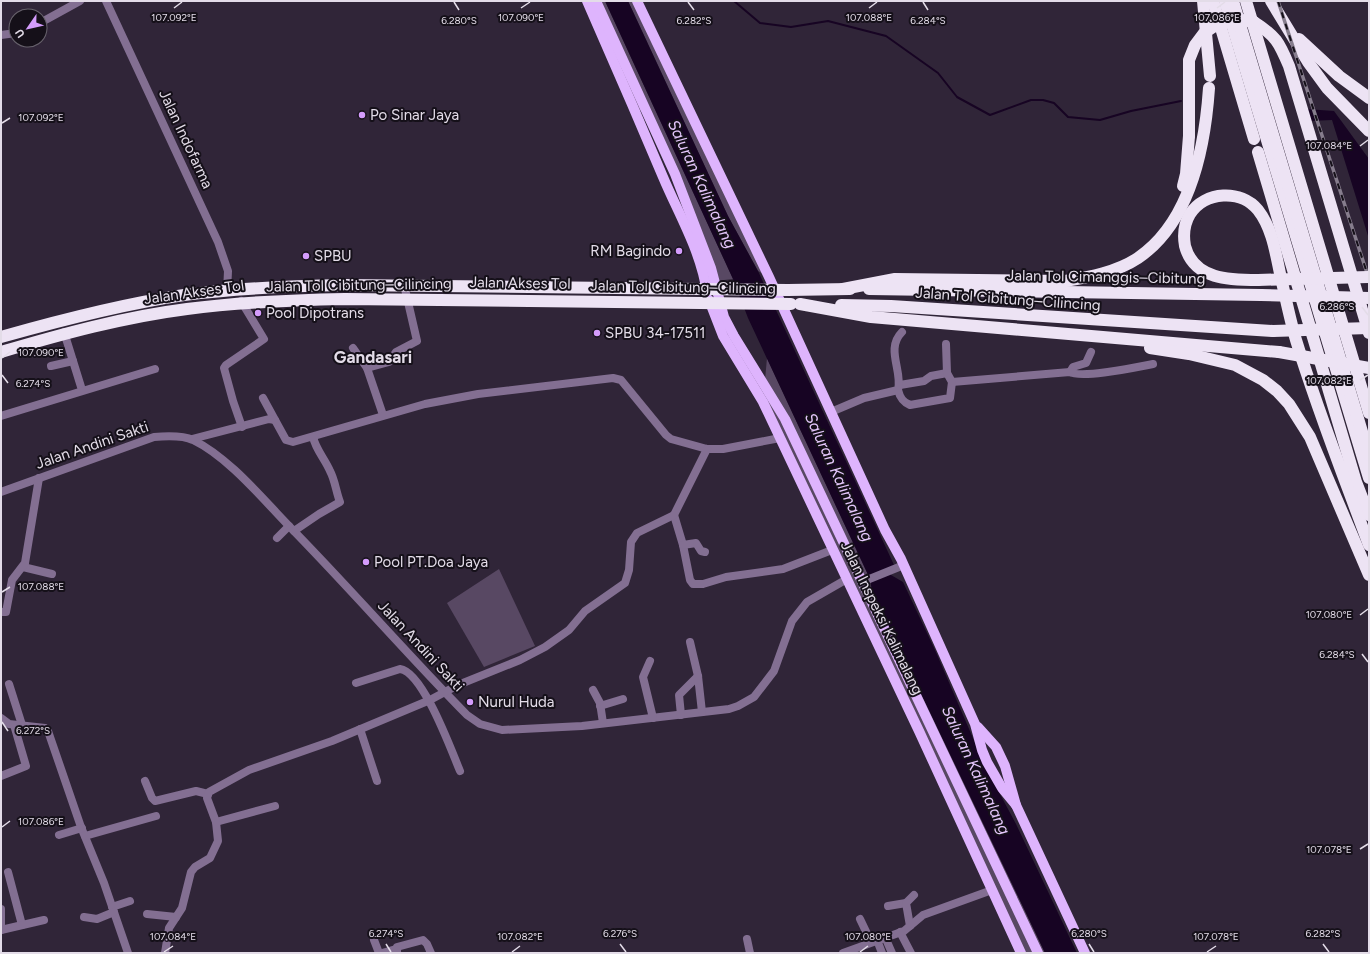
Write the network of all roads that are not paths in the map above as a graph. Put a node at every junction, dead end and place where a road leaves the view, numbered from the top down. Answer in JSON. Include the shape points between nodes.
{"nodes":[{"id":1,"x":80,"y":1,"type":"edge"},
{"id":2,"x":106,"y":1,"type":"edge"},
{"id":3,"x":587,"y":1,"type":"edge"},
{"id":4,"x":596,"y":1,"type":"edge"},
{"id":5,"x":637,"y":1,"type":"edge"},
{"id":6,"x":1203,"y":1,"type":"edge"},
{"id":7,"x":1213,"y":1,"type":"edge"},
{"id":8,"x":1225,"y":1,"type":"edge"},
{"id":9,"x":1233,"y":1,"type":"edge"},
{"id":10,"x":1240,"y":1,"type":"edge"},
{"id":11,"x":1246,"y":1,"type":"edge"},
{"id":12,"x":1274,"y":6,"type":"edge"},
{"id":13,"x":48,"y":19,"type":"edge"},
{"id":14,"x":1368,"y":96,"type":"edge"},
{"id":15,"x":645,"y":108,"type":"junction"},
{"id":16,"x":636,"y":113,"type":"junction"},
{"id":17,"x":1369,"y":131,"type":"edge"},
{"id":18,"x":1254,"y":139,"type":"dead end"},
{"id":19,"x":1258,"y":152,"type":"dead end"},
{"id":20,"x":1175,"y":217,"type":"junction"},
{"id":21,"x":1369,"y":277,"type":"edge"},
{"id":22,"x":843,"y":289,"type":"junction"},
{"id":23,"x":227,"y":292,"type":"junction"},
{"id":24,"x":281,"y":293,"type":"junction"},
{"id":25,"x":406,"y":293,"type":"junction"},
{"id":26,"x":708,"y":296,"type":"junction"},
{"id":27,"x":724,"y":297,"type":"junction"},
{"id":28,"x":783,"y":298,"type":"junction"},
{"id":29,"x":1369,"y":298,"type":"edge"},
{"id":30,"x":240,"y":300,"type":"junction"},
{"id":31,"x":1369,"y":328,"type":"edge"},
{"id":32,"x":1040,"y":330,"type":"junction"},
{"id":33,"x":64,"y":332,"type":"junction"},
{"id":34,"x":902,"y":332,"type":"dead end"},
{"id":35,"x":1369,"y":333,"type":"edge"},
{"id":36,"x":1,"y":338,"type":"edge"},
{"id":37,"x":946,"y":344,"type":"dead end"},
{"id":38,"x":353,"y":348,"type":"dead end"},
{"id":39,"x":1,"y":351,"type":"edge"},
{"id":40,"x":1091,"y":352,"type":"dead end"},
{"id":41,"x":73,"y":361,"type":"junction"},
{"id":42,"x":1152,"y":364,"type":"dead end"},
{"id":43,"x":51,"y":366,"type":"dead end"},
{"id":44,"x":367,"y":368,"type":"junction"},
{"id":45,"x":1369,"y":368,"type":"edge"},
{"id":46,"x":155,"y":369,"type":"dead end"},
{"id":47,"x":1070,"y":372,"type":"junction"},
{"id":48,"x":947,"y":373,"type":"junction"},
{"id":49,"x":952,"y":382,"type":"junction"},
{"id":50,"x":760,"y":386,"type":"junction"},
{"id":51,"x":899,"y":388,"type":"junction"},
{"id":52,"x":82,"y":390,"type":"junction"},
{"id":53,"x":263,"y":398,"type":"dead end"},
{"id":54,"x":831,"y":412,"type":"junction"},
{"id":55,"x":1369,"y":413,"type":"edge"},
{"id":56,"x":383,"y":415,"type":"junction"},
{"id":57,"x":1,"y":416,"type":"edge"},
{"id":58,"x":275,"y":420,"type":"junction"},
{"id":59,"x":242,"y":427,"type":"junction"},
{"id":60,"x":1369,"y":432,"type":"edge"},
{"id":61,"x":312,"y":437,"type":"junction"},
{"id":62,"x":780,"y":438,"type":"junction"},
{"id":63,"x":192,"y":440,"type":"junction"},
{"id":64,"x":707,"y":449,"type":"junction"},
{"id":65,"x":1369,"y":455,"type":"edge"},
{"id":66,"x":1369,"y":478,"type":"edge"},
{"id":67,"x":38,"y":482,"type":"junction"},
{"id":68,"x":1,"y":492,"type":"edge"},
{"id":69,"x":674,"y":515,"type":"junction"},
{"id":70,"x":1369,"y":515,"type":"edge"},
{"id":71,"x":292,"y":528,"type":"junction"},
{"id":72,"x":276,"y":538,"type":"dead end"},
{"id":73,"x":683,"y":545,"type":"junction"},
{"id":74,"x":1369,"y":545,"type":"edge"},
{"id":75,"x":832,"y":550,"type":"junction"},
{"id":76,"x":705,"y":552,"type":"dead end"},
{"id":77,"x":904,"y":565,"type":"junction"},
{"id":78,"x":23,"y":567,"type":"junction"},
{"id":79,"x":52,"y":574,"type":"dead end"},
{"id":80,"x":1369,"y":575,"type":"edge"},
{"id":81,"x":847,"y":579,"type":"junction"},
{"id":82,"x":865,"y":582,"type":"junction"},
{"id":83,"x":1,"y":612,"type":"edge"},
{"id":84,"x":690,"y":642,"type":"dead end"},
{"id":85,"x":650,"y":661,"type":"dead end"},
{"id":86,"x":698,"y":676,"type":"junction"},
{"id":87,"x":356,"y":683,"type":"dead end"},
{"id":88,"x":9,"y":684,"type":"dead end"},
{"id":89,"x":593,"y":690,"type":"dead end"},
{"id":90,"x":444,"y":692,"type":"junction"},
{"id":91,"x":623,"y":699,"type":"dead end"},
{"id":92,"x":430,"y":700,"type":"junction"},
{"id":93,"x":600,"y":706,"type":"junction"},
{"id":94,"x":702,"y":712,"type":"junction"},
{"id":95,"x":681,"y":715,"type":"junction"},
{"id":96,"x":1,"y":718,"type":"edge"},
{"id":97,"x":653,"y":718,"type":"junction"},
{"id":98,"x":603,"y":723,"type":"junction"},
{"id":99,"x":18,"y":725,"type":"junction"},
{"id":100,"x":360,"y":729,"type":"junction"},
{"id":101,"x":460,"y":771,"type":"dead end"},
{"id":102,"x":1,"y":776,"type":"edge"},
{"id":103,"x":145,"y":780,"type":"dead end"},
{"id":104,"x":377,"y":782,"type":"dead end"},
{"id":105,"x":208,"y":794,"type":"junction"},
{"id":106,"x":275,"y":806,"type":"dead end"},
{"id":107,"x":156,"y":816,"type":"dead end"},
{"id":108,"x":216,"y":822,"type":"junction"},
{"id":109,"x":83,"y":832,"type":"junction"},
{"id":110,"x":59,"y":835,"type":"dead end"},
{"id":111,"x":8,"y":872,"type":"dead end"},
{"id":112,"x":992,"y":890,"type":"junction"},
{"id":113,"x":914,"y":895,"type":"dead end"},
{"id":114,"x":130,"y":901,"type":"dead end"},
{"id":115,"x":906,"y":902,"type":"junction"},
{"id":116,"x":888,"y":906,"type":"dead end"},
{"id":117,"x":1,"y":909,"type":"edge"},
{"id":118,"x":113,"y":909,"type":"junction"},
{"id":119,"x":147,"y":914,"type":"dead end"},
{"id":120,"x":84,"y":917,"type":"dead end"},
{"id":121,"x":176,"y":917,"type":"junction"},
{"id":122,"x":44,"y":920,"type":"dead end"},
{"id":123,"x":860,"y":920,"type":"dead end"},
{"id":124,"x":22,"y":924,"type":"junction"},
{"id":125,"x":910,"y":926,"type":"junction"},
{"id":126,"x":1,"y":930,"type":"edge"},
{"id":127,"x":900,"y":932,"type":"junction"},
{"id":128,"x":747,"y":939,"type":"dead end"},
{"id":129,"x":877,"y":939,"type":"junction"},
{"id":130,"x":374,"y":940,"type":"dead end"},
{"id":131,"x":396,"y":951,"type":"edge"},
{"id":132,"x":847,"y":952,"type":"edge"},
{"id":133,"x":128,"y":953,"type":"edge"},
{"id":134,"x":165,"y":953,"type":"edge"},
{"id":135,"x":379,"y":953,"type":"edge"},
{"id":136,"x":382,"y":953,"type":"edge"},
{"id":137,"x":431,"y":953,"type":"edge"},
{"id":138,"x":750,"y":953,"type":"edge"},
{"id":139,"x":882,"y":953,"type":"edge"},
{"id":140,"x":892,"y":953,"type":"edge"},
{"id":141,"x":911,"y":953,"type":"edge"},
{"id":142,"x":1021,"y":953,"type":"edge"},
{"id":143,"x":1038,"y":953,"type":"edge"},
{"id":144,"x":1085,"y":953,"type":"edge"}],
"edges":[{"from":1,"to":13,"type":"street"},
{"from":2,"to":23,"type":"street","name":"Jalan Indofarma","via":[[218,242],[228,271]]},
{"from":3,"to":16,"type":"main road","name":"Jalan Inspeksi Kalimalang"},
{"from":4,"to":15,"type":"main road","name":"Jalan Inspeksi Kalimalang"},
{"from":5,"to":28,"type":"main road"},
{"from":6,"to":20,"type":"highway","via":[[1209,82],[1206,121],[1192,183]]},
{"from":7,"to":18,"type":"highway"},
{"from":8,"to":66,"type":"highway"},
{"from":9,"to":65,"type":"highway","bridge":true},
{"from":10,"to":60,"type":"highway","bridge":true},
{"from":11,"to":55,"type":"highway"},
{"from":12,"to":14,"type":"highway","via":[[1292,32],[1308,48],[1339,76]]},
{"from":12,"to":17,"type":"highway","via":[[1327,88]]},
{"from":15,"to":16,"type":"main road"},
{"from":15,"to":27,"type":"main road","name":"Jalan Inspeksi Kalimalang","via":[[675,174]]},
{"from":16,"to":26,"type":"main road","name":"Jalan Inspeksi Kalimalang","via":[[697,252]]},
{"from":19,"to":70,"type":"highway","via":[[1356,482]]},
{"from":20,"to":22,"type":"highway","via":[[1158,240],[1137,258],[1113,270],[1090,277],[1065,281],[895,279]]},
{"from":20,"to":35,"type":"highway","bridge":true,"via":[[1186,174],[1189,60],[1195,45],[1219,23],[1236,19],[1254,22],[1268,31],[1278,42],[1289,66]]},
{"from":21,"to":74,"type":"highway","bridge":true,"via":[[1258,280],[1217,277],[1195,264],[1186,250],[1184,234],[1187,220],[1196,207],[1211,198],[1229,195],[1248,201],[1263,218],[1272,241],[1293,327],[1304,365]]},
{"from":22,"to":28,"type":"highway","name":"Jalan Tol Cibitung–Cilincing"},
{"from":22,"to":29,"type":"highway","name":"Jalan Tol Cimanggis–Cibitung","bridge":true},
{"from":23,"to":24,"type":"main road","name":"Jalan Akses Tol"},
{"from":23,"to":36,"type":"main road","name":"Jalan Akses Tol","via":[[93,315]]},
{"from":24,"to":25,"type":"main road","name":"Jalan Akses Tol"},
{"from":24,"to":30,"type":"main road","name":"Jalan Akses Tol"},
{"from":25,"to":26,"type":"main road","name":"Jalan Akses Tol"},
{"from":25,"to":44,"type":"street","via":[[418,342],[396,352],[389,362]]},
{"from":26,"to":27,"type":"main road","name":"Jalan Akses Tol"},
{"from":26,"to":50,"type":"main road","name":"Jalan Inspeksi Kalimalang","via":[[723,336]]},
{"from":27,"to":28,"type":"main road","name":"Jalan Akses Tol","bridge":true},
{"from":27,"to":50,"type":"main road","name":"Jalan Inspeksi Kalimalang","via":[[728,327]]},
{"from":28,"to":31,"type":"highway","name":"Jalan Tol Cibitung–Cilincing","bridge":true,"via":[[1273,331]]},
{"from":28,"to":32,"type":"highway","via":[[871,317]]},
{"from":28,"to":36,"type":"highway","name":"Jalan Tol Cibitung–Cilincing","bridge":true,"via":[[344,285],[283,286],[176,296],[92,313]]},
{"from":28,"to":39,"type":"highway","name":"Jalan Tol Cibitung–Cilincing","bridge":true,"via":[[284,300],[186,309],[146,316]]},
{"from":28,"to":54,"type":"main road"},
{"from":30,"to":33,"type":"main road","name":"Jalan Akses Tol","via":[[185,306]]},
{"from":30,"to":59,"type":"street","via":[[264,339],[224,368]]},
{"from":32,"to":45,"type":"highway","bridge":true,"via":[[1280,352]]},
{"from":32,"to":80,"type":"highway","via":[[1216,360],[1235,365],[1263,380],[1289,404],[1310,437]]},
{"from":33,"to":39,"type":"main road","name":"Jalan Akses Tol"},
{"from":33,"to":41,"type":"street"},
{"from":34,"to":51,"type":"street","via":[[895,342]]},
{"from":37,"to":48,"type":"street"},
{"from":38,"to":44,"type":"street"},
{"from":40,"to":47,"type":"street","via":[[1086,363],[1073,367]]},
{"from":41,"to":43,"type":"street"},
{"from":41,"to":52,"type":"street"},
{"from":42,"to":47,"type":"street","via":[[1092,374]]},
{"from":44,"to":56,"type":"street"},
{"from":46,"to":52,"type":"street"},
{"from":47,"to":49,"type":"street"},
{"from":48,"to":49,"type":"street"},
{"from":48,"to":51,"type":"street"},
{"from":49,"to":51,"type":"street","via":[[950,398],[916,405],[905,403],[900,396]]},
{"from":50,"to":62,"type":"main road","name":"Jalan Inspeksi Kalimalang"},
{"from":50,"to":82,"type":"main road","name":"Jalan Inspeksi Kalimalang","via":[[785,418]]},
{"from":51,"to":54,"type":"street","via":[[864,398]]},
{"from":52,"to":57,"type":"street"},
{"from":53,"to":58,"type":"street"},
{"from":54,"to":77,"type":"main road","via":[[885,530]]},
{"from":56,"to":61,"type":"street"},
{"from":56,"to":64,"type":"street","via":[[478,394],[613,378],[621,380],[671,439]]},
{"from":58,"to":59,"type":"street"},
{"from":58,"to":61,"type":"street","via":[[286,440],[293,442]]},
{"from":59,"to":63,"type":"street"},
{"from":61,"to":71,"type":"street","via":[[331,473],[340,502]]},
{"from":62,"to":64,"type":"street","via":[[736,448]]},
{"from":62,"to":75,"type":"main road","name":"Jalan Inspeksi Kalimalang"},
{"from":63,"to":67,"type":"street","name":"Jalan Andini Sakti","via":[[170,436],[154,437]]},
{"from":63,"to":71,"type":"street","name":"Jalan Andini Sakti","via":[[241,476]]},
{"from":64,"to":69,"type":"street"},
{"from":67,"to":68,"type":"street","name":"Jalan Andini Sakti"},
{"from":67,"to":78,"type":"street","via":[[32,530]]},
{"from":69,"to":73,"type":"street"},
{"from":69,"to":90,"type":"street","via":[[637,533],[631,542],[629,570],[625,583],[585,611],[569,630],[520,660]]},
{"from":71,"to":72,"type":"street"},
{"from":71,"to":90,"type":"street","name":"Jalan Andini Sakti"},
{"from":73,"to":75,"type":"street","via":[[690,580],[695,584],[783,569]]},
{"from":73,"to":76,"type":"street","via":[[696,543]]},
{"from":75,"to":81,"type":"main road","name":"Jalan Inspeksi Kalimalang"},
{"from":77,"to":82,"type":"street"},
{"from":77,"to":144,"type":"main road","via":[[975,724],[996,747],[1016,805]]},
{"from":78,"to":79,"type":"street"},
{"from":78,"to":83,"type":"street","via":[[12,580],[6,612]]},
{"from":81,"to":94,"type":"street","name":"Jalan Andini Sakti","via":[[817,595],[792,621],[774,671],[754,697],[745,704],[729,709]]},
{"from":81,"to":112,"type":"main road","name":"Jalan Inspeksi Kalimalang"},
{"from":82,"to":143,"type":"main road","name":"Jalan Inspeksi Kalimalang"},
{"from":84,"to":86,"type":"street"},
{"from":85,"to":97,"type":"street","via":[[642,677]]},
{"from":86,"to":94,"type":"street"},
{"from":86,"to":95,"type":"street","via":[[680,695]]},
{"from":87,"to":92,"type":"street","via":[[400,669],[405,670],[412,675]]},
{"from":88,"to":99,"type":"street"},
{"from":89,"to":93,"type":"street"},
{"from":90,"to":92,"type":"street"},
{"from":90,"to":98,"type":"street","name":"Jalan Andini Sakti","via":[[474,721],[486,727],[502,730]]},
{"from":91,"to":93,"type":"street"},
{"from":92,"to":100,"type":"street"},
{"from":92,"to":101,"type":"street"},
{"from":93,"to":98,"type":"street"},
{"from":94,"to":95,"type":"street","name":"Jalan Andini Sakti"},
{"from":95,"to":97,"type":"street","name":"Jalan Andini Sakti"},
{"from":96,"to":99,"type":"street","via":[[5,722]]},
{"from":97,"to":98,"type":"street","name":"Jalan Andini Sakti"},
{"from":99,"to":102,"type":"street","via":[[26,766]]},
{"from":99,"to":109,"type":"street","via":[[45,728],[48,731]]},
{"from":100,"to":104,"type":"street"},
{"from":100,"to":105,"type":"street","via":[[249,770]]},
{"from":103,"to":105,"type":"street","via":[[155,801],[193,788]]},
{"from":105,"to":108,"type":"street","via":[[208,804]]},
{"from":106,"to":108,"type":"street"},
{"from":107,"to":109,"type":"street"},
{"from":108,"to":121,"type":"street","via":[[216,848],[208,860],[193,869],[182,908]]},
{"from":109,"to":110,"type":"street"},
{"from":109,"to":118,"type":"street"},
{"from":111,"to":124,"type":"street"},
{"from":112,"to":125,"type":"street","via":[[923,915]]},
{"from":112,"to":142,"type":"main road","name":"Jalan Inspeksi Kalimalang"},
{"from":113,"to":115,"type":"street"},
{"from":114,"to":118,"type":"street"},
{"from":115,"to":116,"type":"street"},
{"from":115,"to":125,"type":"street"},
{"from":117,"to":126,"type":"street"},
{"from":118,"to":120,"type":"street","via":[[97,920]]},
{"from":118,"to":133,"type":"street"},
{"from":119,"to":121,"type":"street"},
{"from":121,"to":134,"type":"street","via":[[169,928]]},
{"from":122,"to":124,"type":"street"},
{"from":123,"to":129,"type":"street"},
{"from":124,"to":126,"type":"street"},
{"from":125,"to":127,"type":"street"},
{"from":127,"to":129,"type":"street"},
{"from":127,"to":141,"type":"street"},
{"from":128,"to":138,"type":"street"},
{"from":129,"to":132,"type":"street"},
{"from":129,"to":139,"type":"street"},
{"from":129,"to":140,"type":"street"},
{"from":130,"to":135,"type":"street"},
{"from":131,"to":136,"type":"street"},
{"from":131,"to":137,"type":"street","via":[[397,947],[424,940]]}]}
